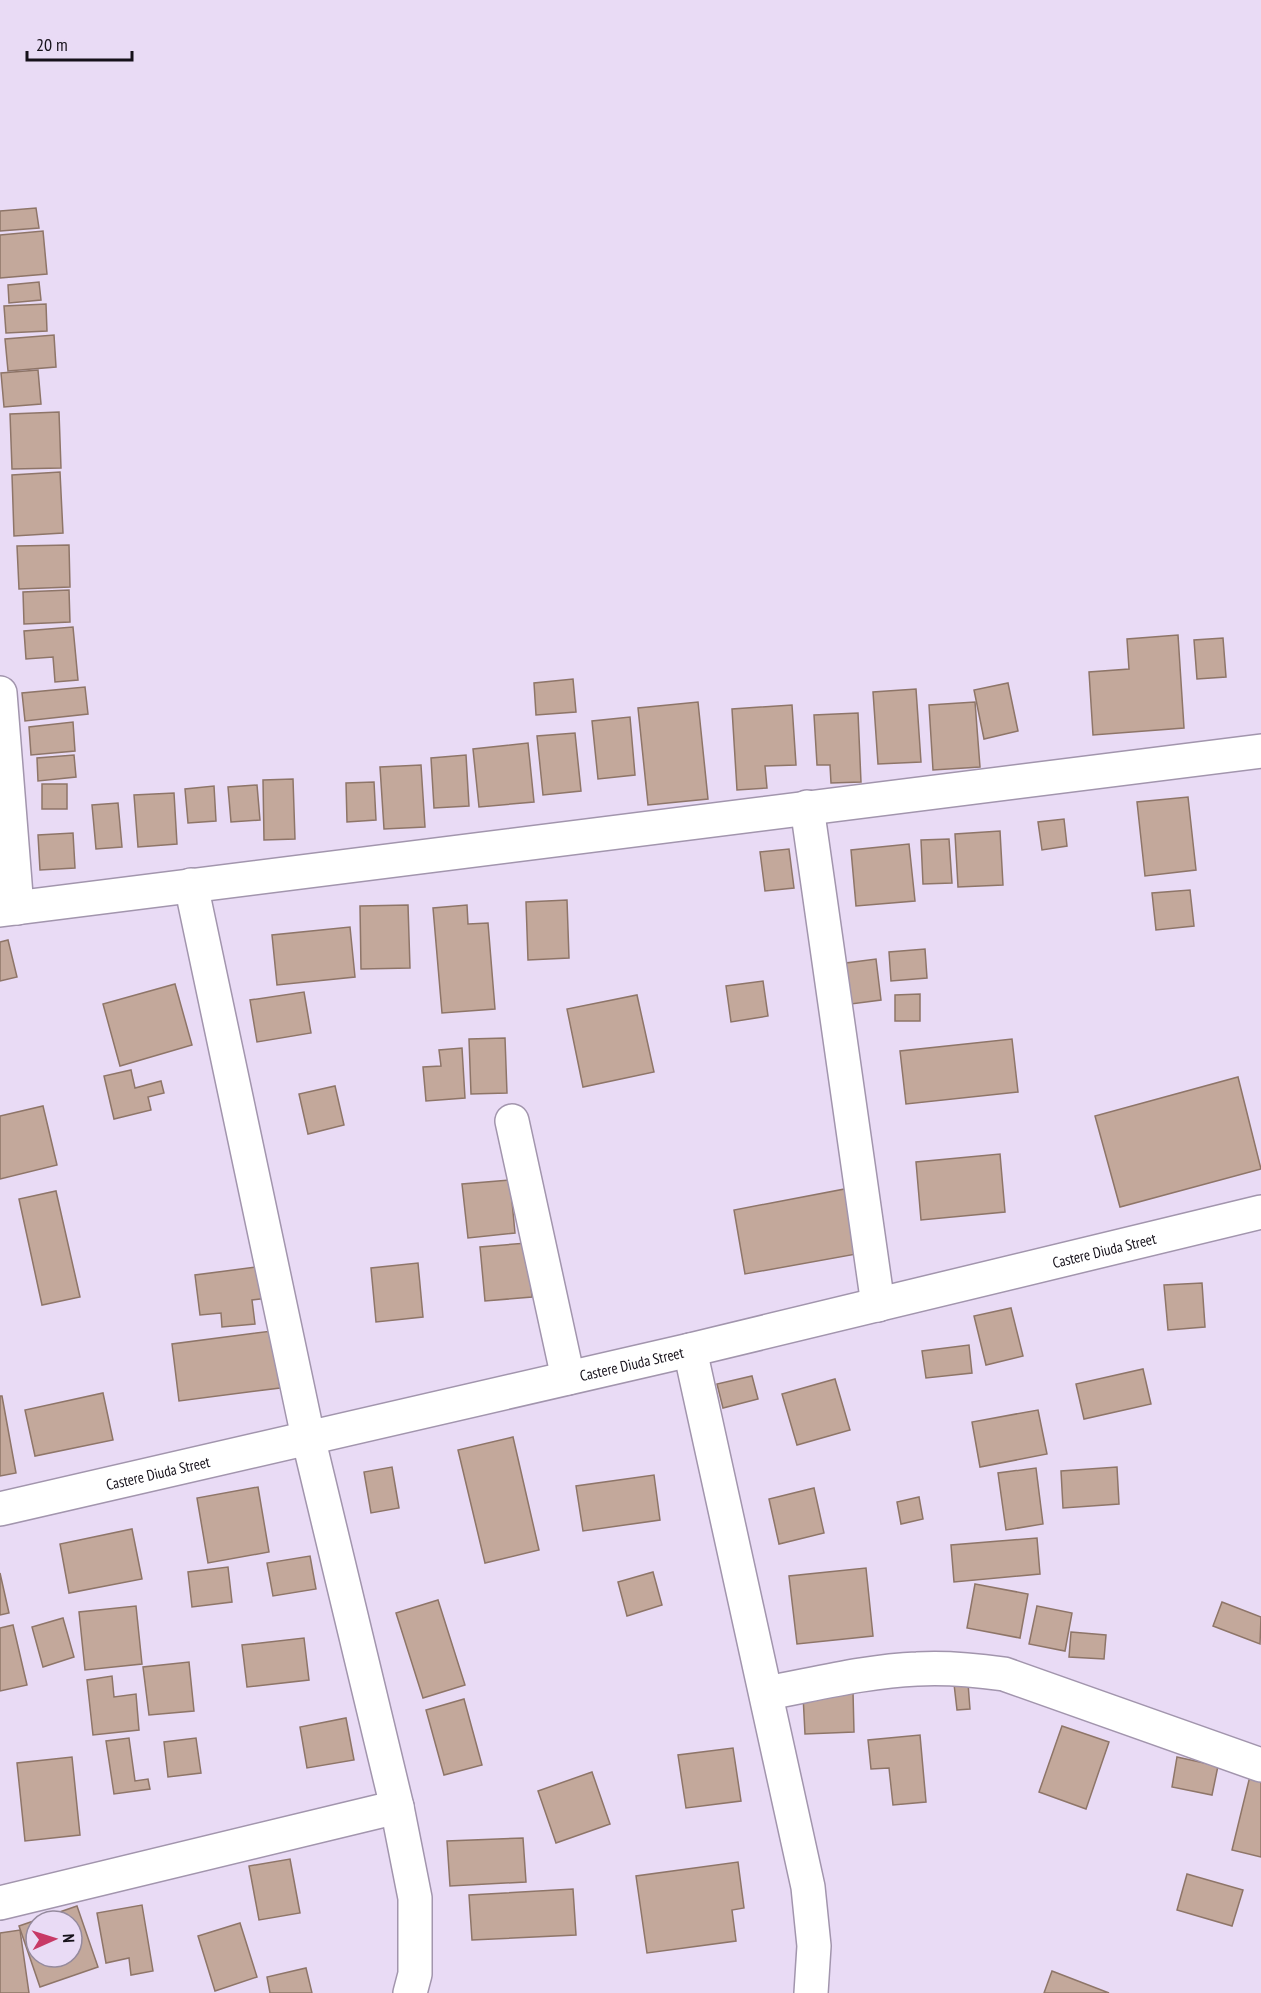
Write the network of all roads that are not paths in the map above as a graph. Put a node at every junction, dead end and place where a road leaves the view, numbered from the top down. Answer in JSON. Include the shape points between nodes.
{"nodes":[{"id":1,"x":0,"y":693,"type":"edge"},
{"id":2,"x":1261,"y":751,"type":"edge"},
{"id":3,"x":3,"y":756,"type":"edge"},
{"id":4,"x":807,"y":807,"type":"junction"},
{"id":5,"x":191,"y":885,"type":"junction"},
{"id":6,"x":9,"y":909,"type":"edge"},
{"id":7,"x":512,"y":1121,"type":"dead end"},
{"id":8,"x":1261,"y":1212,"type":"edge"},
{"id":9,"x":878,"y":1305,"type":"junction"},
{"id":10,"x":690,"y":1350,"type":"junction"},
{"id":11,"x":568,"y":1378,"type":"junction"},
{"id":12,"x":308,"y":1437,"type":"junction"},
{"id":13,"x":0,"y":1509,"type":"edge"},
{"id":14,"x":767,"y":1693,"type":"junction"},
{"id":15,"x":1261,"y":1765,"type":"edge"},
{"id":16,"x":397,"y":1807,"type":"junction"},
{"id":17,"x":0,"y":1903,"type":"edge"},
{"id":18,"x":410,"y":1993,"type":"edge"},
{"id":19,"x":812,"y":1993,"type":"edge"}],
"edges":[{"from":1,"to":3,"type":"street"},
{"from":2,"to":4,"type":"street"},
{"from":3,"to":6,"type":"street"},
{"from":4,"to":5,"type":"street"},
{"from":4,"to":9,"type":"street"},
{"from":5,"to":6,"type":"street"},
{"from":5,"to":12,"type":"street"},
{"from":7,"to":11,"type":"street"},
{"from":8,"to":9,"type":"street","name":"Castere Diuda Street"},
{"from":9,"to":10,"type":"street","name":"Castere Diuda Street"},
{"from":10,"to":11,"type":"street","name":"Castere Diuda Street"},
{"from":10,"to":14,"type":"street"},
{"from":11,"to":12,"type":"street","name":"Castere Diuda Street"},
{"from":12,"to":13,"type":"street","name":"Castere Diuda Street"},
{"from":12,"to":16,"type":"street"},
{"from":14,"to":15,"type":"street","via":[[916,1669],[1004,1674]]},
{"from":14,"to":19,"type":"street","via":[[808,1887],[814,1946]]},
{"from":16,"to":17,"type":"street"},
{"from":16,"to":18,"type":"street","via":[[415,1898],[415,1974]]}]}
